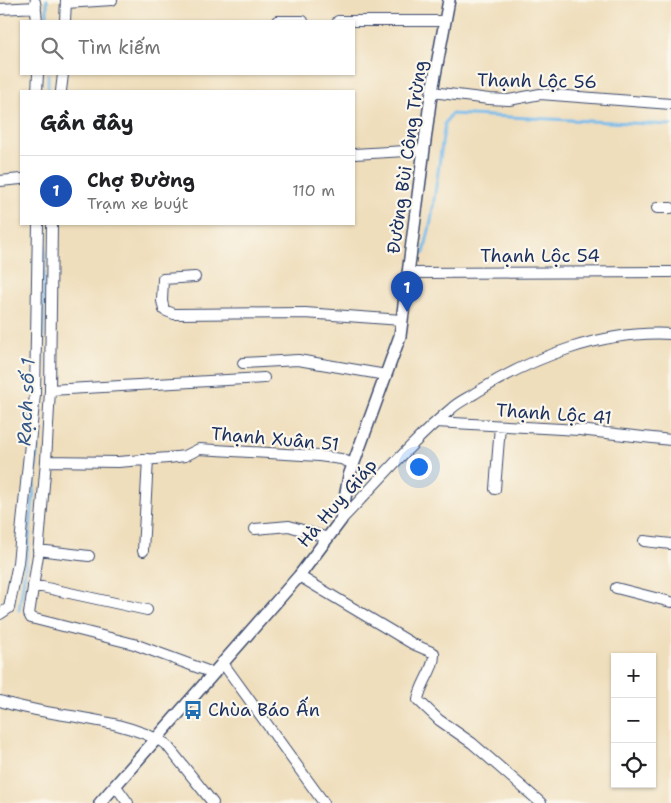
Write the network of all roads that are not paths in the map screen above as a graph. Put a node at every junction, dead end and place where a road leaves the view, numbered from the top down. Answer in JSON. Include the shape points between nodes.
{"nodes":[{"id":1,"x":112,"y":0,"type":"edge"},
{"id":2,"x":449,"y":0,"type":"edge"},
{"id":3,"x":66,"y":2,"type":"edge"},
{"id":4,"x":36,"y":3,"type":"edge"},
{"id":5,"x":0,"y":9,"type":"edge"},
{"id":6,"x":37,"y":20,"type":"edge"},
{"id":7,"x":66,"y":20,"type":"edge"},
{"id":8,"x":355,"y":21,"type":"edge"},
{"id":9,"x":445,"y":21,"type":"junction"},
{"id":10,"x":38,"y":75,"type":"edge"},
{"id":11,"x":63,"y":75,"type":"edge"},
{"id":12,"x":37,"y":90,"type":"edge"},
{"id":13,"x":61,"y":90,"type":"edge"},
{"id":14,"x":432,"y":92,"type":"junction"},
{"id":15,"x":671,"y":104,"type":"edge"},
{"id":16,"x":423,"y":150,"type":"junction"},
{"id":17,"x":355,"y":154,"type":"edge"},
{"id":18,"x":20,"y":179,"type":"edge"},
{"id":19,"x":0,"y":181,"type":"edge"},
{"id":20,"x":657,"y":208,"type":"dead end"},
{"id":21,"x":671,"y":208,"type":"edge"},
{"id":22,"x":38,"y":225,"type":"edge"},
{"id":23,"x":52,"y":225,"type":"edge"},
{"id":24,"x":671,"y":272,"type":"edge"},
{"id":25,"x":409,"y":273,"type":"junction"},
{"id":26,"x":195,"y":277,"type":"dead end"},
{"id":27,"x":402,"y":320,"type":"junction"},
{"id":28,"x":671,"y":334,"type":"edge"},
{"id":29,"x":243,"y":362,"type":"dead end"},
{"id":30,"x":386,"y":375,"type":"junction"},
{"id":31,"x":264,"y":378,"type":"dead end"},
{"id":32,"x":50,"y":390,"type":"junction"},
{"id":33,"x":436,"y":422,"type":"junction"},
{"id":34,"x":500,"y":426,"type":"junction"},
{"id":35,"x":671,"y":440,"type":"edge"},
{"id":36,"x":148,"y":459,"type":"junction"},
{"id":37,"x":46,"y":461,"type":"junction"},
{"id":38,"x":353,"y":464,"type":"junction"},
{"id":39,"x":495,"y":489,"type":"dead end"},
{"id":40,"x":341,"y":520,"type":"junction"},
{"id":41,"x":255,"y":529,"type":"dead end"},
{"id":42,"x":328,"y":538,"type":"junction"},
{"id":43,"x":644,"y":541,"type":"dead end"},
{"id":44,"x":671,"y":544,"type":"edge"},
{"id":45,"x":38,"y":550,"type":"junction"},
{"id":46,"x":143,"y":551,"type":"dead end"},
{"id":47,"x":89,"y":556,"type":"dead end"},
{"id":48,"x":299,"y":576,"type":"junction"},
{"id":49,"x":33,"y":585,"type":"junction"},
{"id":50,"x":616,"y":588,"type":"dead end"},
{"id":51,"x":671,"y":602,"type":"edge"},
{"id":52,"x":147,"y":610,"type":"dead end"},
{"id":53,"x":0,"y":614,"type":"edge"},
{"id":54,"x":222,"y":662,"type":"junction"},
{"id":55,"x":213,"y":674,"type":"junction"},
{"id":56,"x":0,"y":701,"type":"edge"},
{"id":57,"x":158,"y":739,"type":"junction"},
{"id":58,"x":115,"y":785,"type":"junction"},
{"id":59,"x":100,"y":803,"type":"edge"},
{"id":60,"x":128,"y":803,"type":"edge"},
{"id":61,"x":214,"y":803,"type":"edge"},
{"id":62,"x":324,"y":803,"type":"edge"},
{"id":63,"x":541,"y":803,"type":"edge"}],
"edges":[{"from":1,"to":3,"type":"street"},
{"from":2,"to":9,"type":"street","name":"Đường Bùi Công Trừng"},
{"from":3,"to":7,"type":"street"},
{"from":4,"to":5,"type":"street"},
{"from":4,"to":6,"type":"street"},
{"from":8,"to":9,"type":"street"},
{"from":9,"to":14,"type":"street","name":"Đường Bùi Công Trừng"},
{"from":10,"to":12,"type":"street"},
{"from":11,"to":13,"type":"street"},
{"from":14,"to":15,"type":"street","name":"Thạnh Lộc 56","via":[[509,100],[540,94]]},
{"from":14,"to":16,"type":"street","name":"Đường Bùi Công Trừng"},
{"from":16,"to":17,"type":"street"},
{"from":16,"to":25,"type":"street","name":"Đường Bùi Công Trừng"},
{"from":18,"to":19,"type":"street"},
{"from":20,"to":21,"type":"street"},
{"from":22,"to":53,"type":"street","via":[[35,394],[18,563],[9,608]]},
{"from":23,"to":32,"type":"street"},
{"from":24,"to":25,"type":"street","name":"Thạnh Lộc 54"},
{"from":25,"to":27,"type":"street","name":"Đường Bùi Công Trừng"},
{"from":26,"to":27,"type":"street","via":[[163,279],[164,310],[174,314],[305,313]]},
{"from":27,"to":30,"type":"street","name":"Đường Bùi Công Trừng","via":[[400,336]]},
{"from":28,"to":33,"type":"street","name":"Hà Huy Giáp","via":[[619,336],[541,359],[498,378],[452,407]]},
{"from":29,"to":30,"type":"street","via":[[298,360]]},
{"from":30,"to":38,"type":"street","name":"Đường Bùi Công Trừng"},
{"from":31,"to":32,"type":"street"},
{"from":32,"to":37,"type":"street"},
{"from":33,"to":34,"type":"street","name":"Thạnh Lộc 41"},
{"from":33,"to":40,"type":"street","name":"Hà Huy Giáp"},
{"from":34,"to":35,"type":"street","name":"Thạnh Lộc 41"},
{"from":34,"to":39,"type":"street"},
{"from":36,"to":37,"type":"street","name":"Thạnh Xuân 51"},
{"from":36,"to":38,"type":"street","name":"Thạnh Xuân 51","via":[[185,456],[199,449],[341,458]]},
{"from":36,"to":46,"type":"street"},
{"from":37,"to":45,"type":"street"},
{"from":38,"to":40,"type":"street","name":"Đường Bùi Công Trừng"},
{"from":40,"to":42,"type":"street","name":"Hà Huy Giáp"},
{"from":41,"to":42,"type":"street","via":[[289,526]]},
{"from":42,"to":48,"type":"street","name":"Hà Huy Giáp"},
{"from":43,"to":44,"type":"street"},
{"from":45,"to":47,"type":"street"},
{"from":45,"to":49,"type":"street"},
{"from":48,"to":54,"type":"street","name":"Hà Huy Giáp"},
{"from":48,"to":63,"type":"street","via":[[412,644],[434,653],[418,700]]},
{"from":49,"to":52,"type":"street"},
{"from":49,"to":55,"type":"street","via":[[28,611],[31,618],[126,641]]},
{"from":50,"to":51,"type":"street"},
{"from":54,"to":55,"type":"street","name":"Hà Huy Giáp"},
{"from":54,"to":62,"type":"street"},
{"from":55,"to":57,"type":"street","name":"Hà Huy Giáp"},
{"from":56,"to":57,"type":"street","via":[[26,710],[134,729]]},
{"from":57,"to":58,"type":"street","name":"Hà Huy Giáp"},
{"from":57,"to":61,"type":"street","via":[[166,744]]},
{"from":58,"to":59,"type":"street","name":"Hà Huy Giáp"},
{"from":58,"to":60,"type":"street"}]}
